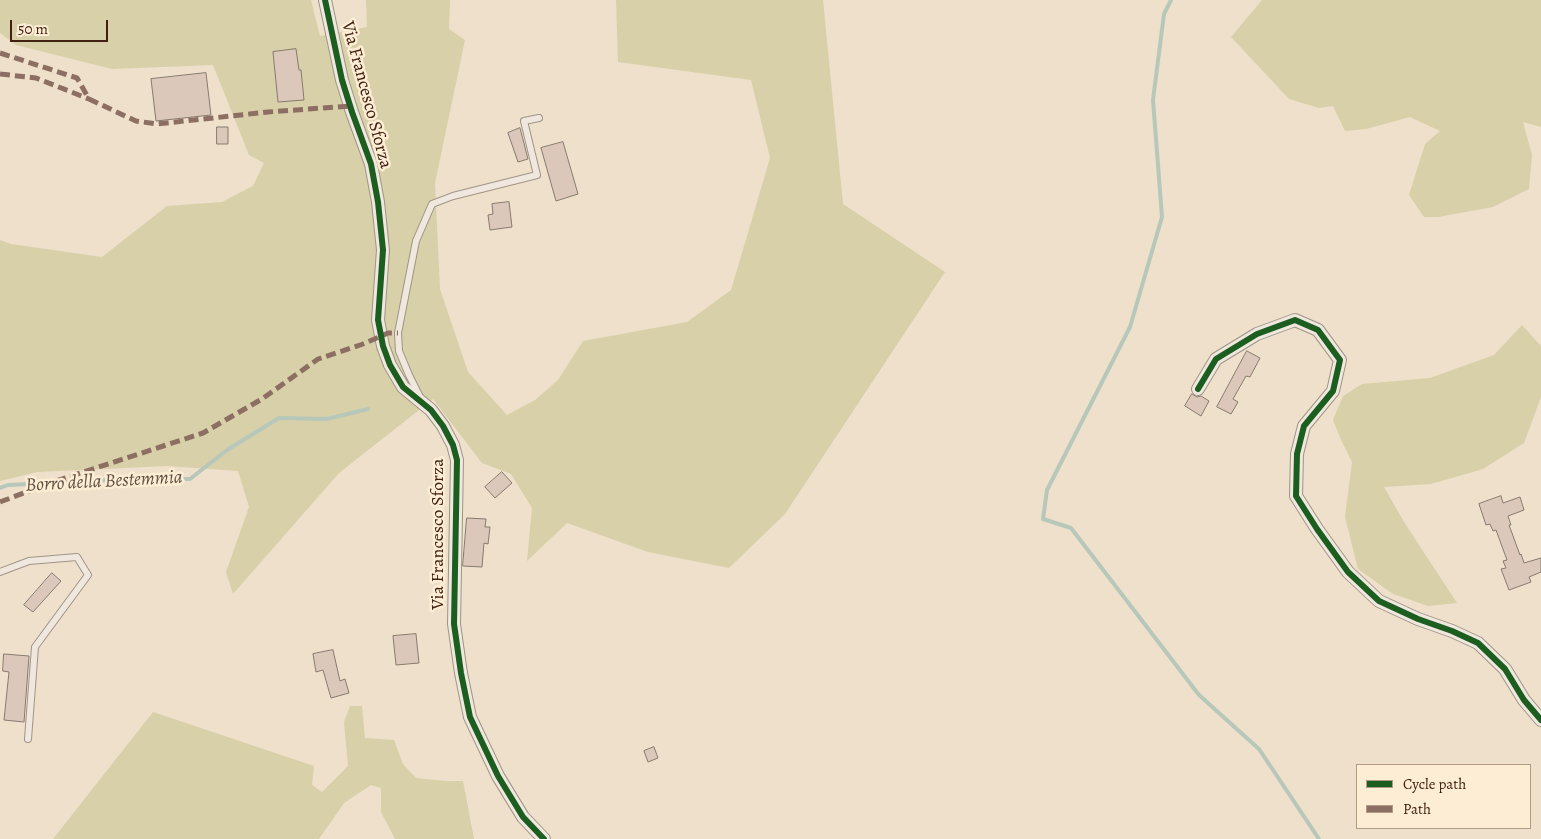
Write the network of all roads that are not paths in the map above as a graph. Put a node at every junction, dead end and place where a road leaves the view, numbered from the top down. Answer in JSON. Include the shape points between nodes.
{"nodes":[{"id":1,"x":325,"y":0,"type":"edge"},
{"id":2,"x":539,"y":118,"type":"dead end"},
{"id":3,"x":1198,"y":389,"type":"dead end"},
{"id":4,"x":424,"y":404,"type":"junction"},
{"id":5,"x":0,"y":572,"type":"edge"},
{"id":6,"x":1541,"y":720,"type":"edge"},
{"id":7,"x":28,"y":739,"type":"dead end"},
{"id":8,"x":544,"y":839,"type":"edge"}],
"edges":[{"from":1,"to":4,"type":"street","name":"Via Francesco Sforza","via":[[342,80],[371,164],[378,202],[383,250],[378,320],[382,346],[403,387]]},
{"from":2,"to":4,"type":"lane","via":[[524,121],[537,175],[432,204],[416,241],[398,333],[398,351]]},
{"from":3,"to":6,"type":"street","via":[[1216,360],[1257,334],[1295,320],[1318,330],[1340,360],[1333,391],[1304,426],[1297,454],[1296,496],[1348,572],[1380,600],[1478,643],[1505,669]]},
{"from":4,"to":8,"type":"street","name":"Via Francesco Sforza","via":[[443,426],[457,460],[454,624],[470,717],[498,776],[523,817]]},
{"from":5,"to":7,"type":"lane","via":[[29,561],[77,557],[88,575],[35,647]]}]}
